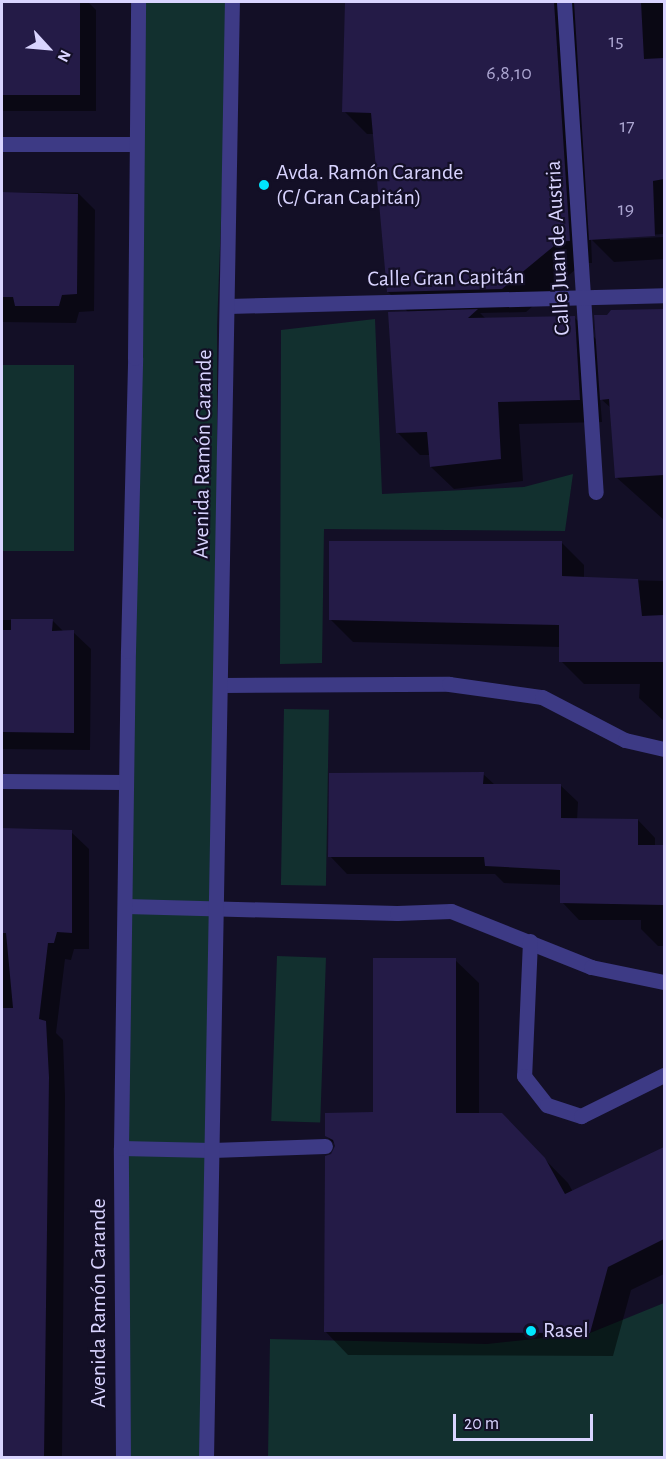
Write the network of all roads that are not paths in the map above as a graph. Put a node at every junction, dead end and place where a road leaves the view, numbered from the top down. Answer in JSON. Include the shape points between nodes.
{"nodes":[{"id":1,"x":138,"y":2,"type":"edge"},
{"id":2,"x":232,"y":2,"type":"edge"},
{"id":3,"x":564,"y":2,"type":"edge"},
{"id":4,"x":2,"y":144,"type":"edge"},
{"id":5,"x":136,"y":144,"type":"junction"},
{"id":6,"x":664,"y":295,"type":"edge"},
{"id":7,"x":584,"y":298,"type":"junction"},
{"id":8,"x":228,"y":306,"type":"junction"},
{"id":9,"x":596,"y":492,"type":"dead end"},
{"id":10,"x":221,"y":685,"type":"junction"},
{"id":11,"x":664,"y":749,"type":"edge"},
{"id":12,"x":2,"y":781,"type":"edge"},
{"id":13,"x":125,"y":782,"type":"junction"},
{"id":14,"x":126,"y":906,"type":"junction"},
{"id":15,"x":217,"y":907,"type":"junction"},
{"id":16,"x":530,"y":941,"type":"junction"},
{"id":17,"x":664,"y":982,"type":"edge"},
{"id":18,"x":664,"y":1075,"type":"edge"},
{"id":19,"x":325,"y":1146,"type":"dead end"},
{"id":20,"x":121,"y":1148,"type":"junction"},
{"id":21,"x":212,"y":1150,"type":"junction"},
{"id":22,"x":123,"y":1458,"type":"edge"},
{"id":23,"x":206,"y":1458,"type":"edge"}],
"edges":[{"from":1,"to":5,"type":"street","name":"Avenida Ramón Carande"},
{"from":2,"to":8,"type":"street","name":"Avenida Ramón Carande"},
{"from":3,"to":7,"type":"street","name":"Calle Juan de Austria"},
{"from":4,"to":5,"type":"street"},
{"from":5,"to":13,"type":"street","name":"Avenida Ramón Carande"},
{"from":6,"to":7,"type":"street","name":"Calle Gran Capitán"},
{"from":7,"to":8,"type":"street","name":"Calle Gran Capitán"},
{"from":7,"to":9,"type":"street","name":"Calle Juan de Austria"},
{"from":8,"to":10,"type":"street","name":"Avenida Ramón Carande"},
{"from":10,"to":11,"type":"street","via":[[449,684],[496,690],[542,697],[625,740]]},
{"from":10,"to":15,"type":"street","name":"Avenida Ramón Carande"},
{"from":12,"to":13,"type":"street"},
{"from":13,"to":14,"type":"street","name":"Avenida Ramón Carande"},
{"from":14,"to":15,"type":"street"},
{"from":14,"to":20,"type":"street","name":"Avenida Ramón Carande"},
{"from":15,"to":16,"type":"street","via":[[451,911]]},
{"from":15,"to":21,"type":"street","name":"Avenida Ramón Carande"},
{"from":16,"to":17,"type":"street","via":[[591,967]]},
{"from":16,"to":18,"type":"street","via":[[524,1076],[547,1105],[581,1116]]},
{"from":19,"to":21,"type":"street"},
{"from":20,"to":21,"type":"street"},
{"from":20,"to":22,"type":"street","name":"Avenida Ramón Carande"},
{"from":21,"to":23,"type":"street","name":"Avenida Ramón Carande"}]}
